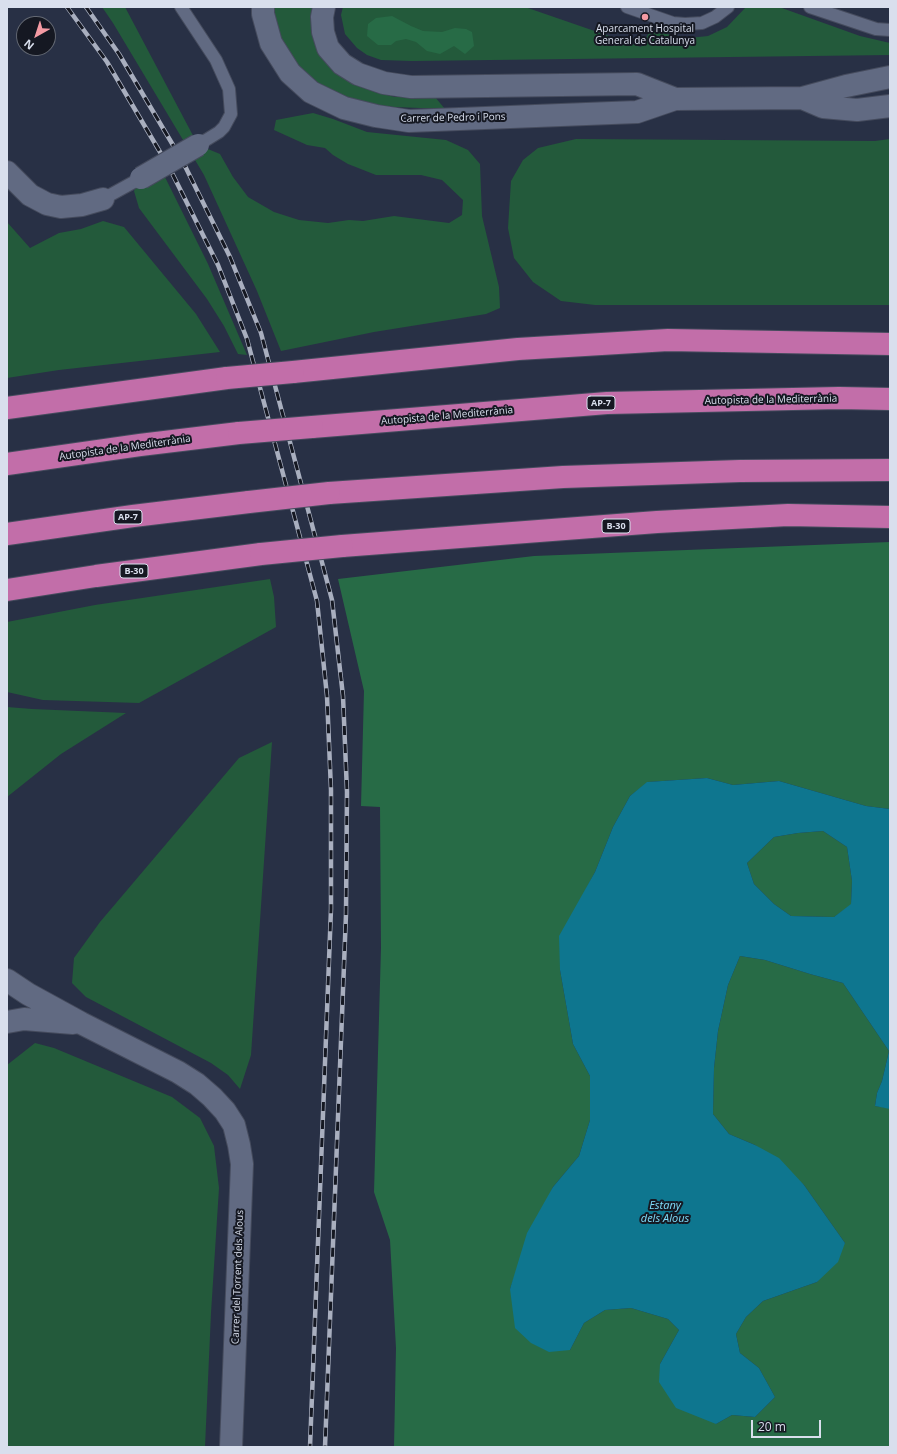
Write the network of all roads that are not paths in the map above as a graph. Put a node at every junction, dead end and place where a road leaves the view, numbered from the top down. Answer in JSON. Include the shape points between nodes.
{"nodes":[{"id":1,"x":181,"y":7,"type":"edge"},
{"id":2,"x":263,"y":7,"type":"edge"},
{"id":3,"x":324,"y":7,"type":"edge"},
{"id":4,"x":627,"y":7,"type":"edge"},
{"id":5,"x":728,"y":7,"type":"edge"},
{"id":6,"x":810,"y":7,"type":"edge"},
{"id":7,"x":890,"y":30,"type":"edge"},
{"id":8,"x":890,"y":77,"type":"edge"},
{"id":9,"x":802,"y":98,"type":"junction"},
{"id":10,"x":676,"y":99,"type":"junction"},
{"id":11,"x":890,"y":106,"type":"edge"},
{"id":12,"x":198,"y":145,"type":"joint"},
{"id":13,"x":7,"y":172,"type":"edge"},
{"id":14,"x":141,"y":178,"type":"joint"},
{"id":15,"x":103,"y":199,"type":"joint"},
{"id":16,"x":890,"y":331,"type":"edge"},
{"id":17,"x":777,"y":342,"type":"junction"},
{"id":18,"x":890,"y":344,"type":"edge"},
{"id":19,"x":890,"y":399,"type":"edge"},
{"id":20,"x":7,"y":408,"type":"edge"},
{"id":21,"x":7,"y":464,"type":"edge"},
{"id":22,"x":890,"y":470,"type":"edge"},
{"id":23,"x":890,"y":517,"type":"edge"},
{"id":24,"x":7,"y":534,"type":"edge"},
{"id":25,"x":7,"y":590,"type":"edge"},
{"id":26,"x":7,"y":980,"type":"edge"},
{"id":27,"x":7,"y":1022,"type":"edge"},
{"id":28,"x":81,"y":1023,"type":"junction"},
{"id":29,"x":231,"y":1447,"type":"edge"}],
"edges":[{"from":1,"to":12,"type":"lane","via":[[216,60],[229,89],[231,114],[224,127]]},
{"from":2,"to":10,"type":"street","name":"Carrer de Pedro i Pons","via":[[262,14],[271,44],[290,73],[312,92],[344,108],[376,116],[409,121],[637,112]]},
{"from":3,"to":10,"type":"street","name":"Carrer de Pedro i Pons","via":[[323,32],[328,48],[342,64],[358,74],[384,83],[411,87],[637,84]]},
{"from":4,"to":5,"type":"lane","via":[[673,23],[685,24],[715,17]]},
{"from":6,"to":7,"type":"lane","via":[[876,29]]},
{"from":8,"to":9,"type":"street","name":"Carrer de Pedro i Pons"},
{"from":9,"to":10,"type":"street","name":"Carrer de Pedro i Pons"},
{"from":9,"to":11,"type":"street","name":"Carrer de Pedro i Pons","via":[[823,107],[857,110]]},
{"from":12,"to":14,"type":"street","bridge":true},
{"from":13,"to":15,"type":"street","via":[[30,195],[47,204],[61,207]]},
{"from":14,"to":15,"type":"lane"},
{"from":16,"to":17,"type":"highway"},
{"from":17,"to":18,"type":"highway"},
{"from":17,"to":20,"type":"highway","bridge":true,"via":[[668,340],[534,348],[227,378]]},
{"from":19,"to":21,"type":"highway","name":"Autopista de la Mediterrània","number":"AP-7","bridge":true,"via":[[607,403],[239,433]]},
{"from":22,"to":24,"type":"highway","number":"AP-7","bridge":true,"via":[[740,471],[563,477],[329,493]]},
{"from":23,"to":25,"type":"highway","number":"B-30","bridge":true,"via":[[780,515],[342,546],[261,554]]},
{"from":26,"to":28,"type":"street","name":"Carrer del Torrent dels Alous"},
{"from":27,"to":28,"type":"street","via":[[24,1019]]},
{"from":28,"to":29,"type":"street","name":"Carrer del Torrent dels Alous","via":[[178,1072],[212,1097],[234,1125],[242,1164]]}]}
